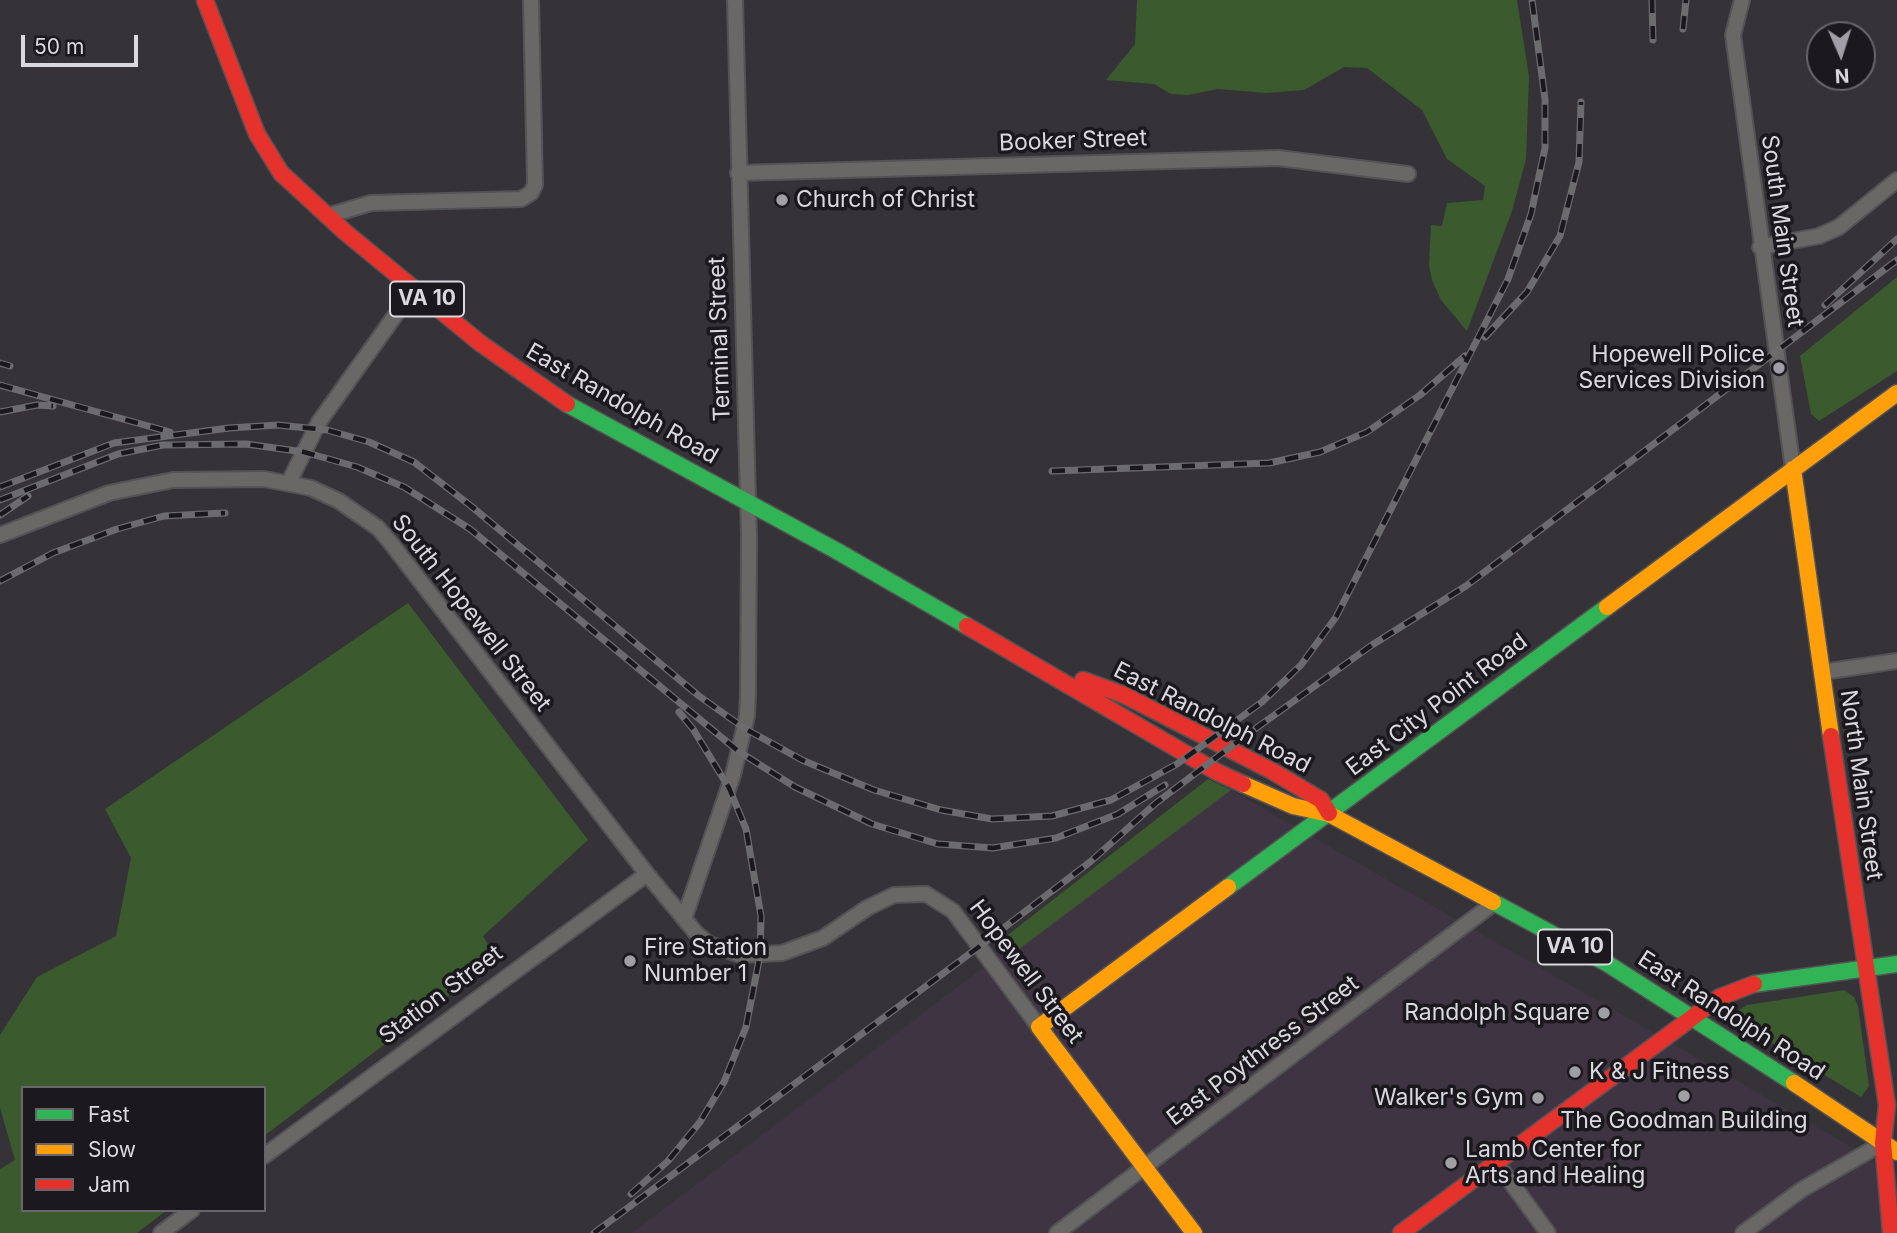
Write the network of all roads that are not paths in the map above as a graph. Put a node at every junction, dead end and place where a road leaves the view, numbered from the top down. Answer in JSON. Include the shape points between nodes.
{"nodes":[{"id":1,"x":205,"y":0,"type":"edge"},
{"id":2,"x":531,"y":0,"type":"edge"},
{"id":3,"x":735,"y":0,"type":"edge"},
{"id":4,"x":1742,"y":0,"type":"edge"},
{"id":5,"x":738,"y":173,"type":"junction"},
{"id":6,"x":1408,"y":174,"type":"dead end"},
{"id":7,"x":1897,"y":180,"type":"edge"},
{"id":8,"x":327,"y":216,"type":"junction"},
{"id":9,"x":1760,"y":247,"type":"junction"},
{"id":10,"x":415,"y":289,"type":"junction"},
{"id":11,"x":1897,"y":393,"type":"edge"},
{"id":12,"x":1793,"y":469,"type":"junction"},
{"id":13,"x":289,"y":482,"type":"junction"},
{"id":14,"x":748,"y":503,"type":"junction"},
{"id":15,"x":0,"y":535,"type":"edge"},
{"id":16,"x":1027,"y":659,"type":"junction"},
{"id":17,"x":1897,"y":662,"type":"edge"},
{"id":18,"x":1824,"y":672,"type":"junction"},
{"id":19,"x":1329,"y":814,"type":"junction"},
{"id":20,"x":648,"y":874,"type":"junction"},
{"id":21,"x":1494,"y":903,"type":"junction"},
{"id":22,"x":684,"y":919,"type":"junction"},
{"id":23,"x":1897,"y":964,"type":"edge"},
{"id":24,"x":1865,"y":969,"type":"junction"},
{"id":25,"x":1693,"y":1016,"type":"junction"},
{"id":26,"x":1039,"y":1027,"type":"junction"},
{"id":27,"x":1883,"y":1143,"type":"junction"},
{"id":28,"x":1897,"y":1152,"type":"edge"},
{"id":29,"x":266,"y":1155,"type":"edge"},
{"id":30,"x":1496,"y":1162,"type":"junction"},
{"id":31,"x":1146,"y":1167,"type":"junction"},
{"id":32,"x":189,"y":1212,"type":"edge"},
{"id":33,"x":161,"y":1233,"type":"edge"},
{"id":34,"x":1057,"y":1233,"type":"edge"},
{"id":35,"x":1194,"y":1233,"type":"edge"},
{"id":36,"x":1401,"y":1233,"type":"edge"},
{"id":37,"x":1548,"y":1233,"type":"edge"},
{"id":38,"x":1743,"y":1233,"type":"edge"},
{"id":39,"x":1891,"y":1233,"type":"edge"}],
"edges":[{"from":1,"to":8,"type":"main road","name":"East Randolph Road","number":"VA 10","via":[[269,156],[295,188]]},
{"from":2,"to":8,"type":"street","via":[[535,185],[531,193],[521,199],[371,203]]},
{"from":3,"to":5,"type":"street","name":"Terminal Street"},
{"from":4,"to":9,"type":"street","name":"South Main Street","via":[[1733,35]]},
{"from":5,"to":6,"type":"street","name":"Booker Street","via":[[1278,158]]},
{"from":5,"to":14,"type":"street","name":"Terminal Street"},
{"from":7,"to":9,"type":"street","via":[[1829,231],[1803,241]]},
{"from":8,"to":10,"type":"main road","name":"East Randolph Road","number":"VA 10"},
{"from":9,"to":12,"type":"street","name":"South Main Street"},
{"from":10,"to":13,"type":"street","via":[[319,422]]},
{"from":10,"to":14,"type":"main road","name":"East Randolph Road","number":"VA 10","via":[[542,388]]},
{"from":11,"to":12,"type":"main road","name":"East City Point Road"},
{"from":12,"to":18,"type":"main road","name":"North Main Street"},
{"from":12,"to":19,"type":"main road","name":"East City Point Road"},
{"from":13,"to":15,"type":"street","name":"South Hopewell Street","via":[[213,477],[133,487]]},
{"from":13,"to":20,"type":"street","name":"South Hopewell Street","via":[[340,501],[378,528]]},
{"from":14,"to":16,"type":"main road","name":"East Randolph Road","number":"VA 10"},
{"from":14,"to":22,"type":"street","name":"Terminal Street","via":[[747,716],[733,775]]},
{"from":16,"to":19,"type":"main road","name":"East Randolph Road","number":"VA 10","via":[[1217,772],[1293,806]]},
{"from":16,"to":19,"type":"main road","name":"East Randolph Road","number":"VA 10","via":[[1125,695],[1321,800]]},
{"from":17,"to":18,"type":"street"},
{"from":18,"to":24,"type":"main road","name":"North Main Street"},
{"from":19,"to":21,"type":"main road","name":"East Randolph Road","number":"VA 10"},
{"from":19,"to":26,"type":"main road","name":"East City Point Road"},
{"from":20,"to":22,"type":"street","name":"South Hopewell Street"},
{"from":20,"to":29,"type":"street","name":"Station Street"},
{"from":21,"to":25,"type":"main road","name":"East Randolph Road","number":"VA 10"},
{"from":21,"to":31,"type":"street","name":"East Poythress Street"},
{"from":22,"to":26,"type":"street","name":"Hopewell Street","via":[[702,938],[724,951],[782,953],[823,938],[894,895],[926,894],[953,911]]},
{"from":23,"to":24,"type":"main road"},
{"from":24,"to":25,"type":"main road","via":[[1739,988]]},
{"from":24,"to":27,"type":"main road","name":"North Main Street","via":[[1886,1104]]},
{"from":25,"to":27,"type":"main road","name":"East Randolph Road","number":"VA 10"},
{"from":25,"to":30,"type":"main road"},
{"from":26,"to":31,"type":"main road","name":"Hopewell Street"},
{"from":27,"to":28,"type":"main road","number":"VA 10"},
{"from":27,"to":38,"type":"street","via":[[1801,1190]]},
{"from":27,"to":39,"type":"main road","name":"North Main Street"},
{"from":30,"to":36,"type":"main road"},
{"from":30,"to":37,"type":"street"},
{"from":31,"to":34,"type":"street","name":"East Poythress Street"},
{"from":31,"to":35,"type":"main road","name":"Hopewell Street"},
{"from":32,"to":33,"type":"street"}]}
